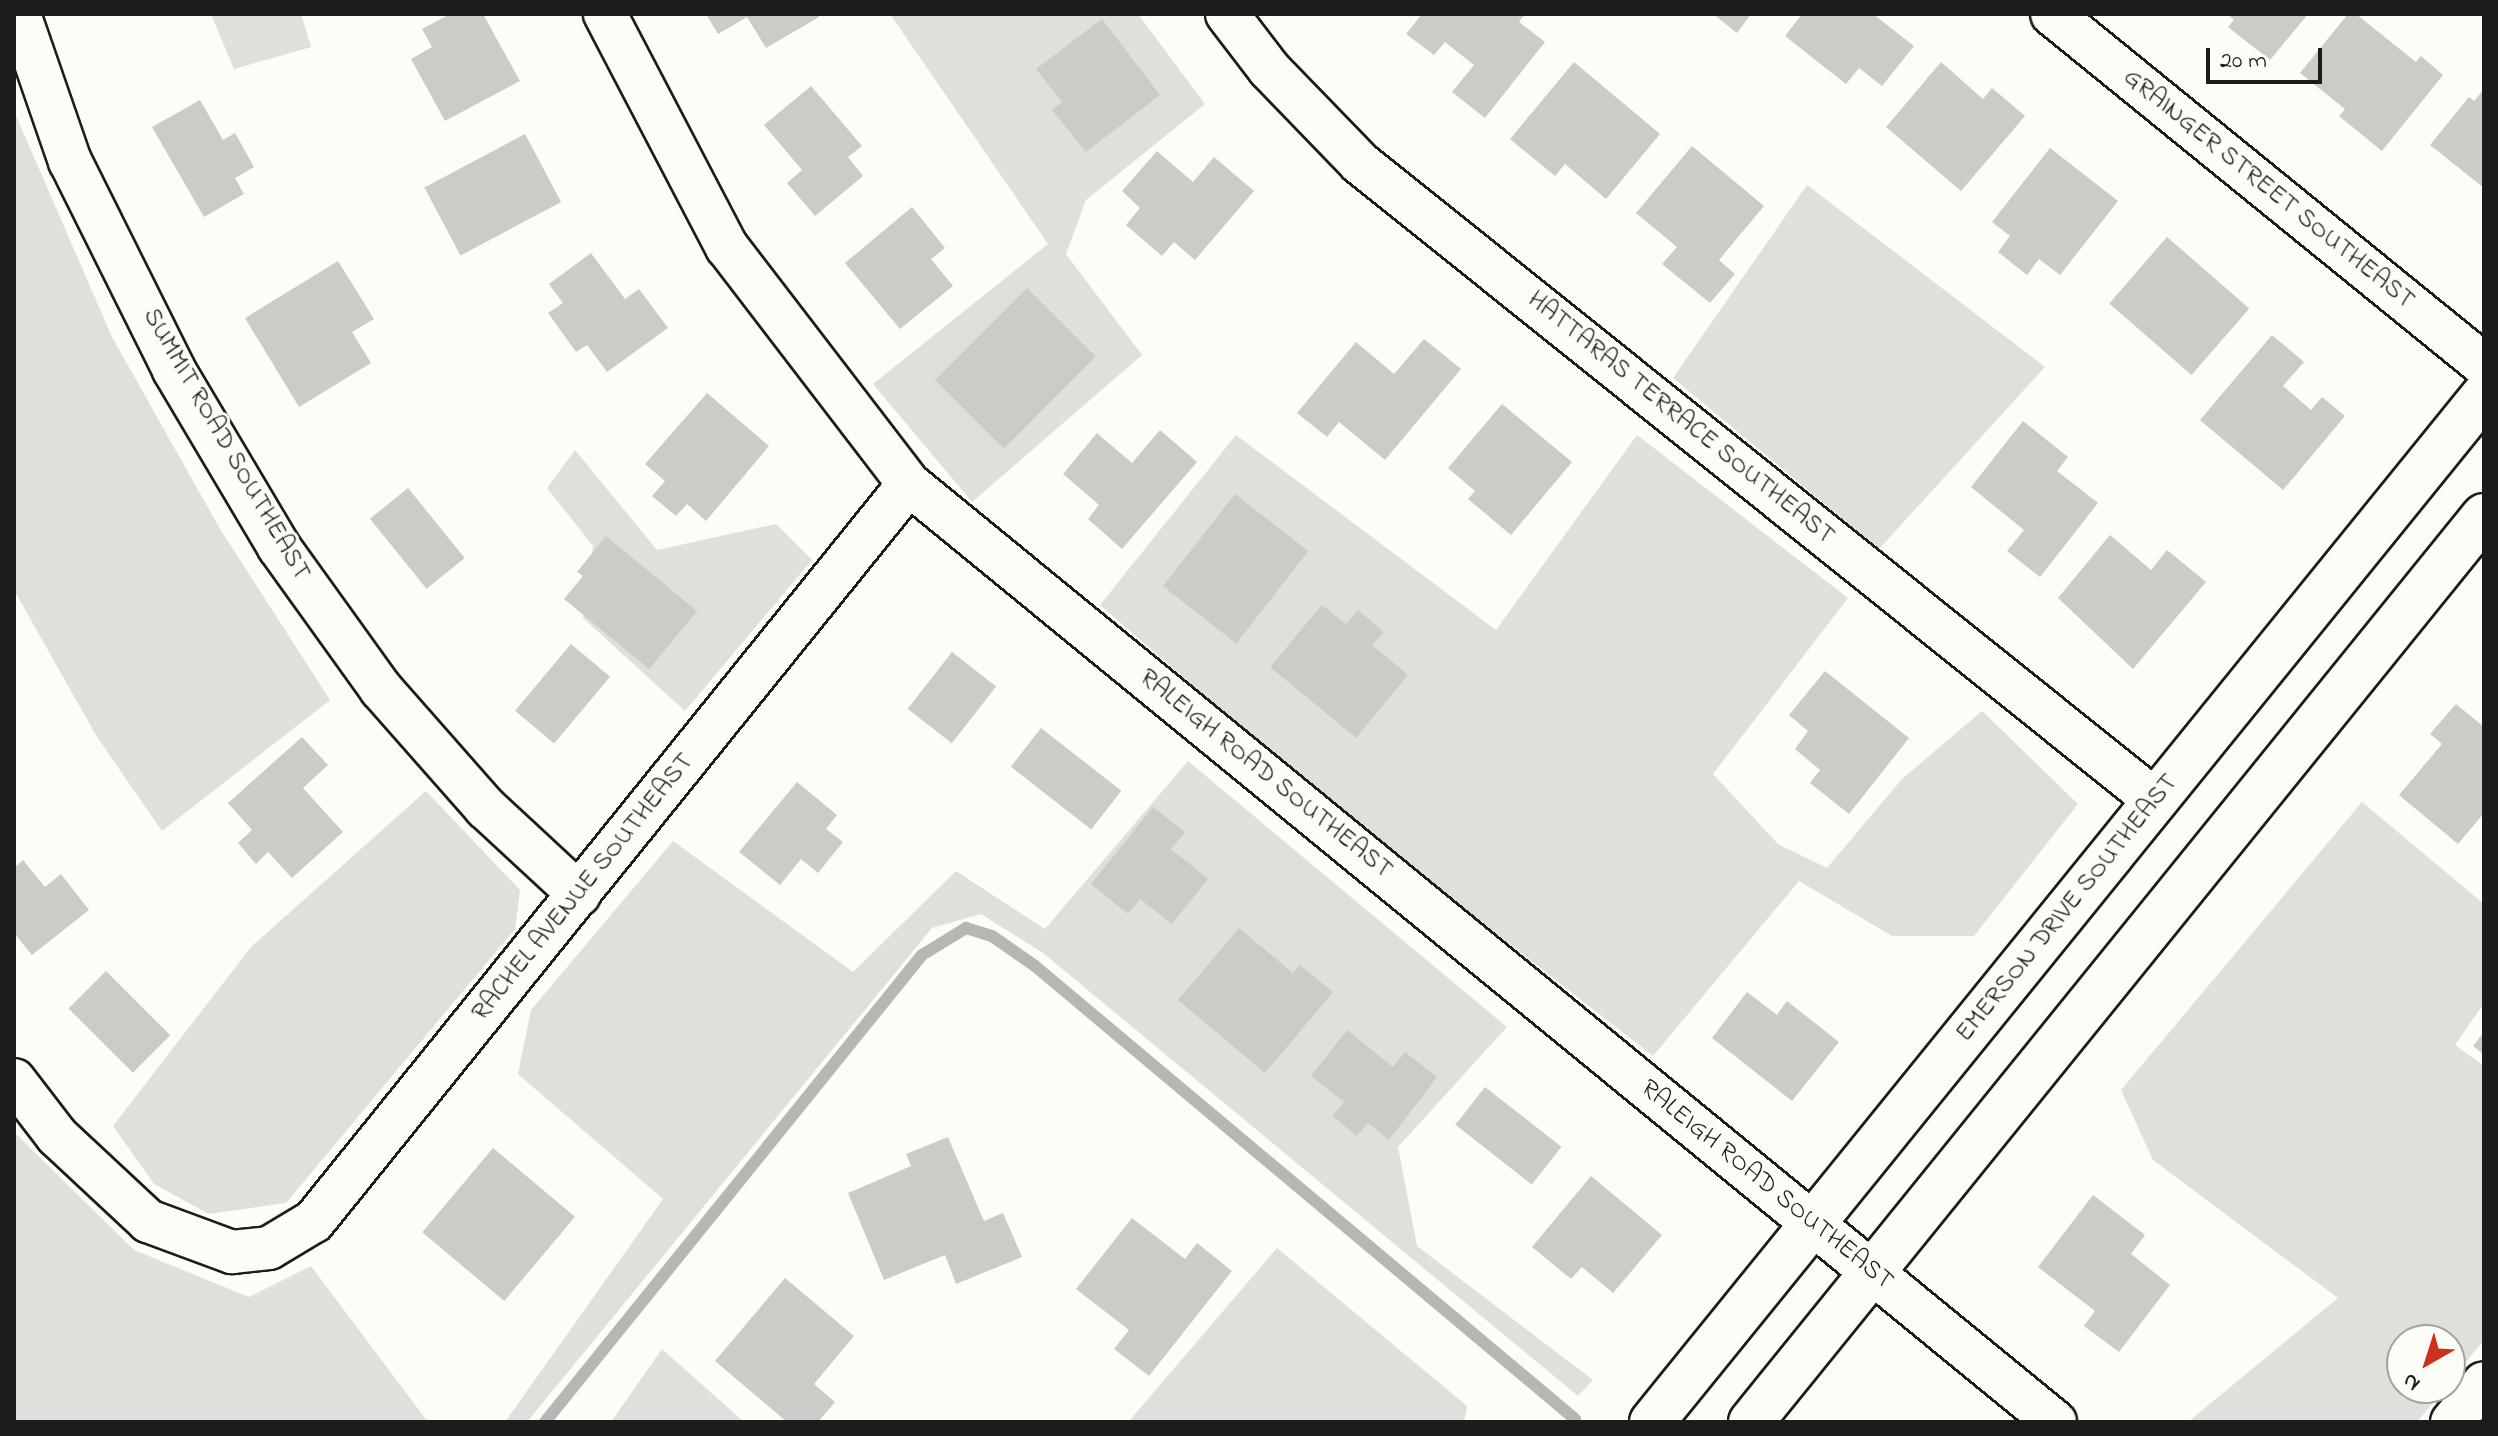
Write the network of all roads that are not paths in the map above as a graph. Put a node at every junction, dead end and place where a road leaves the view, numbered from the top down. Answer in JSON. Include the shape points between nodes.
{"nodes":[{"id":1,"x":19,"y":14,"type":"edge"},
{"id":2,"x":605,"y":14,"type":"edge"},
{"id":3,"x":1227,"y":14,"type":"edge"},
{"id":4,"x":2052,"y":14,"type":"edge"},
{"id":5,"x":2484,"y":365,"type":"edge"},
{"id":6,"x":2484,"y":395,"type":"edge"},
{"id":7,"x":909,"y":484,"type":"junction"},
{"id":8,"x":2484,"y":516,"type":"edge"},
{"id":9,"x":2156,"y":801,"type":"junction"},
{"id":10,"x":579,"y":894,"type":"junction"},
{"id":11,"x":14,"y":1080,"type":"edge"},
{"id":12,"x":1812,"y":1223,"type":"junction"},
{"id":13,"x":1871,"y":1272,"type":"junction"},
{"id":14,"x":2484,"y":1383,"type":"edge"},
{"id":15,"x":1652,"y":1422,"type":"edge"},
{"id":16,"x":1751,"y":1422,"type":"edge"},
{"id":17,"x":2055,"y":1422,"type":"edge"},
{"id":18,"x":2452,"y":1422,"type":"edge"}],
"edges":[{"from":1,"to":10,"type":"street","name":"SUMMIT ROAD SOUTHEAST","via":[[70,161],[174,370],[279,547],[381,689],[486,808]]},
{"from":2,"to":7,"type":"street","name":"RALEIGH ROAD SOUTHEAST","via":[[727,247]]},
{"from":3,"to":9,"type":"street","name":"HATTARAS TERRACE SOUTHEAST","via":[[1269,69],[1360,163]]},
{"from":4,"to":5,"type":"street","name":"GRAINGER STREET SOUTHEAST"},
{"from":6,"to":9,"type":"street","name":"EMERSON DRIVE SOUTHEAST"},
{"from":7,"to":10,"type":"street","name":"RACHEL AVENUE SOUTHEAST"},
{"from":7,"to":12,"type":"street","name":"RALEIGH ROAD SOUTHEAST"},
{"from":8,"to":13,"type":"street"},
{"from":9,"to":12,"type":"street","name":"EMERSON DRIVE SOUTHEAST"},
{"from":10,"to":11,"type":"street","name":"RACHEL AVENUE SOUTHEAST","via":[[314,1221],[269,1248],[232,1252],[148,1221],[57,1136]]},
{"from":12,"to":13,"type":"street","name":"RALEIGH ROAD SOUTHEAST"},
{"from":12,"to":15,"type":"street","name":"EMERSON DRIVE SOUTHEAST"},
{"from":13,"to":16,"type":"street"},
{"from":13,"to":17,"type":"street","name":"RALEIGH ROAD SOUTHEAST"},
{"from":14,"to":18,"type":"street"}]}
